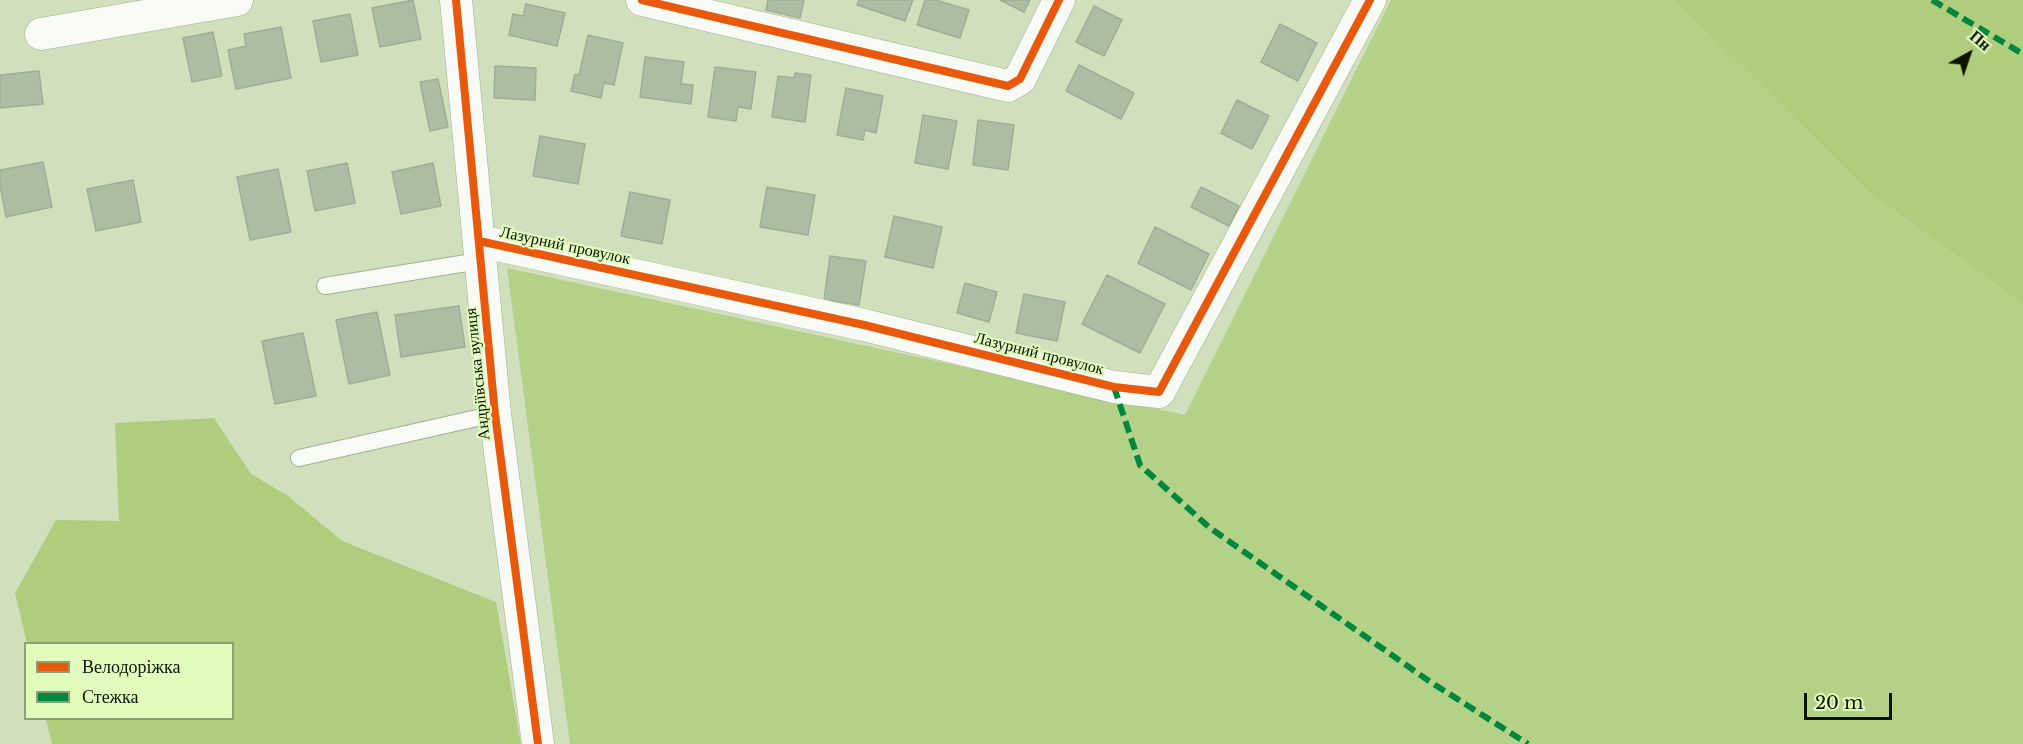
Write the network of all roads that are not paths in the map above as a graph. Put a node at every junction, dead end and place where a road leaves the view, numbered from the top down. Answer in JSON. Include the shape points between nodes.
{"nodes":[{"id":1,"x":237,"y":0,"type":"edge"},
{"id":2,"x":456,"y":0,"type":"edge"},
{"id":3,"x":642,"y":0,"type":"edge"},
{"id":4,"x":1059,"y":0,"type":"edge"},
{"id":5,"x":1370,"y":0,"type":"edge"},
{"id":6,"x":41,"y":34,"type":"dead end"},
{"id":7,"x":479,"y":251,"type":"junction"},
{"id":8,"x":325,"y":286,"type":"dead end"},
{"id":9,"x":495,"y":414,"type":"junction"},
{"id":10,"x":299,"y":458,"type":"dead end"},
{"id":11,"x":538,"y":744,"type":"edge"}],
"edges":[{"from":1,"to":6,"type":"street"},
{"from":2,"to":7,"type":"street","name":"Андріївська вулиця"},
{"from":3,"to":4,"type":"street","via":[[1008,86],[1020,79]]},
{"from":5,"to":7,"type":"street","name":"Лазурний провулок","via":[[1159,392],[1114,387],[864,325]]},
{"from":7,"to":8,"type":"lane"},
{"from":7,"to":9,"type":"street","name":"Андріївська вулиця"},
{"from":9,"to":10,"type":"lane"},
{"from":9,"to":11,"type":"street","name":"Андріївська вулиця"}]}
